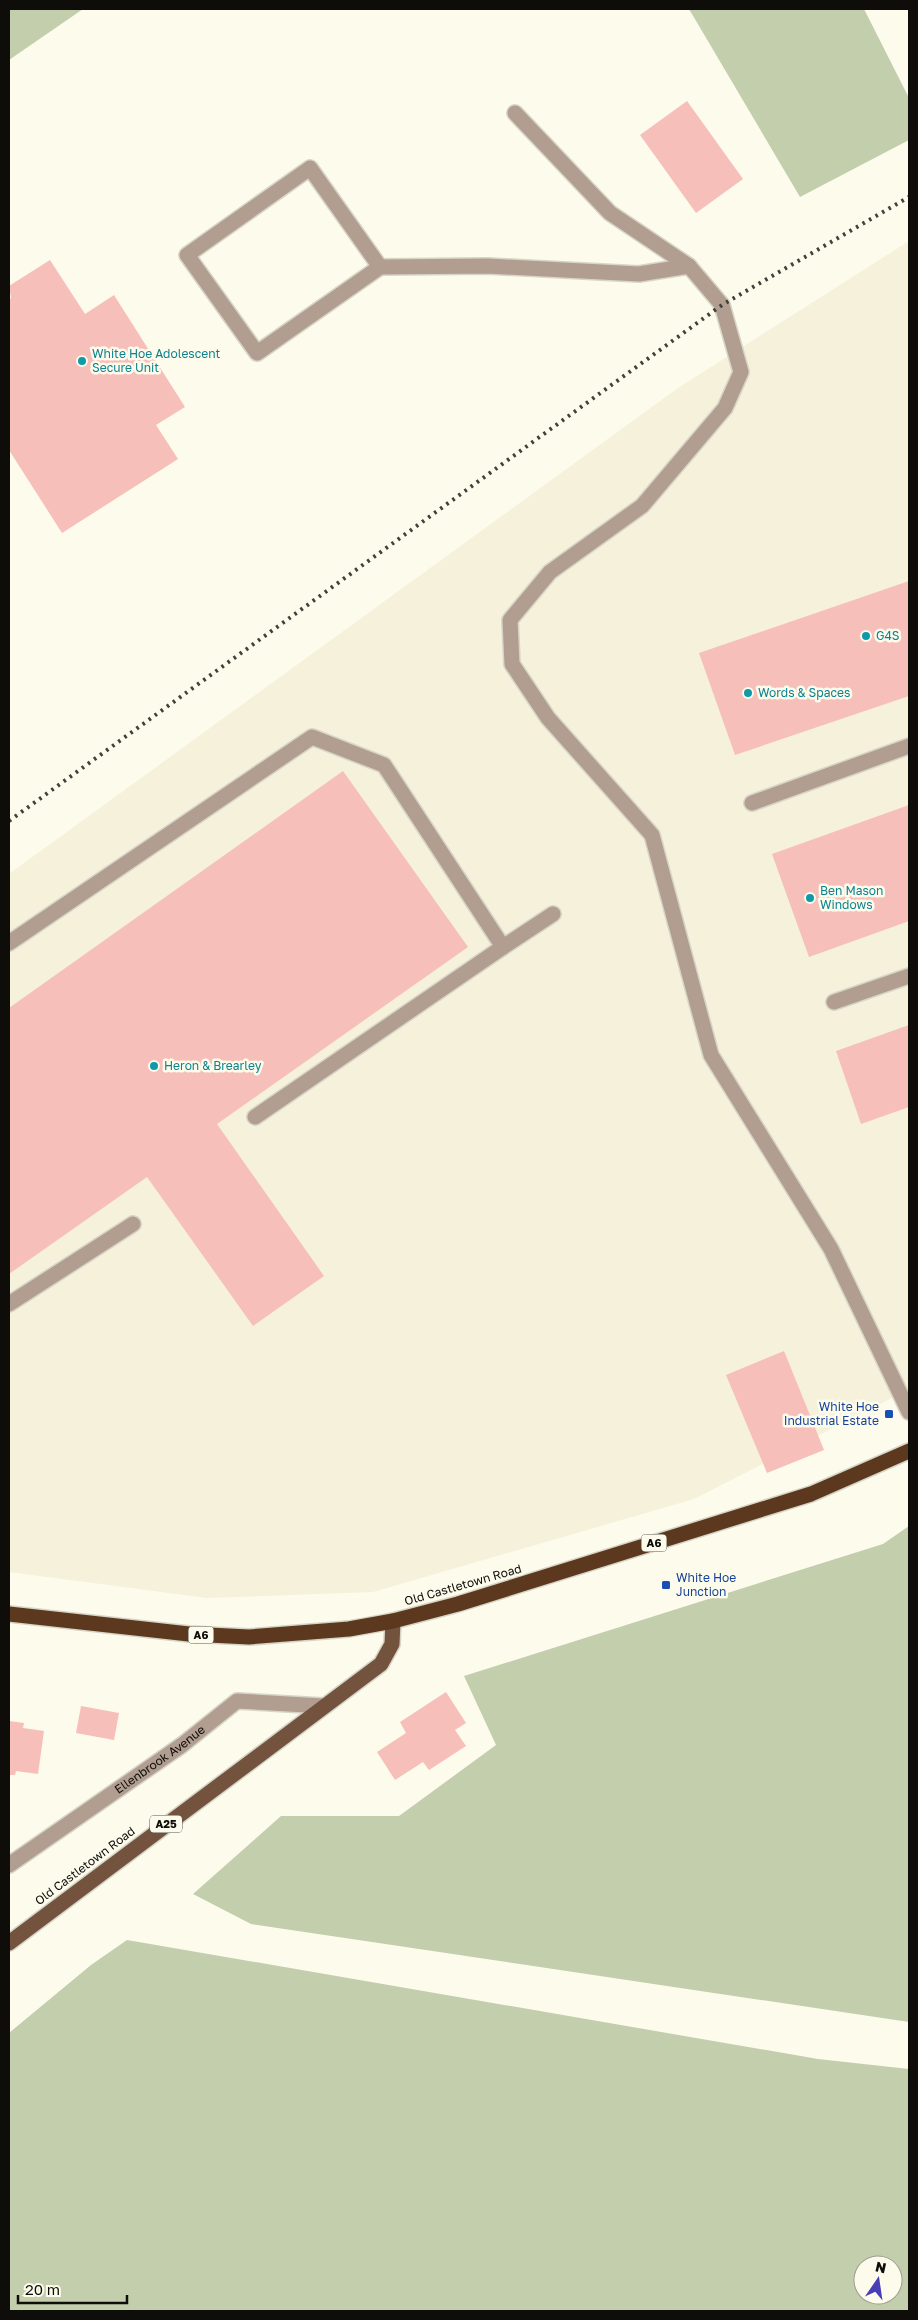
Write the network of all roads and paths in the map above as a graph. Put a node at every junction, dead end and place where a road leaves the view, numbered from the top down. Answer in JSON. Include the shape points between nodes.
{"nodes":[{"id":1,"x":515,"y":114,"type":"dead end"},
{"id":2,"x":380,"y":266,"type":"junction"},
{"id":3,"x":689,"y":266,"type":"junction"},
{"id":4,"x":909,"y":746,"type":"edge"},
{"id":5,"x":752,"y":803,"type":"dead end"},
{"id":6,"x":552,"y":914,"type":"dead end"},
{"id":7,"x":9,"y":942,"type":"edge"},
{"id":8,"x":503,"y":947,"type":"junction"},
{"id":9,"x":909,"y":976,"type":"edge"},
{"id":10,"x":834,"y":1002,"type":"dead end"},
{"id":11,"x":255,"y":1117,"type":"dead end"},
{"id":12,"x":133,"y":1224,"type":"dead end"},
{"id":13,"x":9,"y":1304,"type":"edge"},
{"id":14,"x":909,"y":1412,"type":"edge"},
{"id":15,"x":909,"y":1451,"type":"edge"},
{"id":16,"x":9,"y":1614,"type":"edge"},
{"id":17,"x":393,"y":1621,"type":"junction"},
{"id":18,"x":323,"y":1706,"type":"junction"},
{"id":19,"x":9,"y":1866,"type":"edge"},
{"id":20,"x":9,"y":1942,"type":"edge"}],
"edges":[{"from":1,"to":3,"type":"street","via":[[610,213]]},
{"from":2,"to":2,"type":"street","via":[[256,353],[187,255],[310,168]]},
{"from":2,"to":3,"type":"street","via":[[488,266],[639,274]]},
{"from":3,"to":14,"type":"street","via":[[722,305],[741,372],[725,408],[642,506],[550,572],[510,620],[512,664],[548,718],[652,835],[711,1056],[831,1249]]},
{"from":4,"to":5,"type":"street"},
{"from":6,"to":8,"type":"street"},
{"from":7,"to":8,"type":"street","via":[[312,737],[384,765]]},
{"from":8,"to":11,"type":"street"},
{"from":9,"to":10,"type":"street"},
{"from":12,"to":13,"type":"street"},
{"from":15,"to":17,"type":"highway","name":"Old Castletown Road","number":"A6","via":[[811,1494],[468,1601]]},
{"from":16,"to":17,"type":"highway","number":"A6","via":[[190,1634],[249,1637],[322,1632]]},
{"from":17,"to":18,"type":"main road","name":"Old Castletown Road","number":"A25","via":[[392,1644],[381,1664]]},
{"from":18,"to":19,"type":"street","name":"Ellenbrook Avenue","via":[[237,1701],[182,1745]]},
{"from":18,"to":20,"type":"main road","name":"Old Castletown Road","number":"A25"}]}
